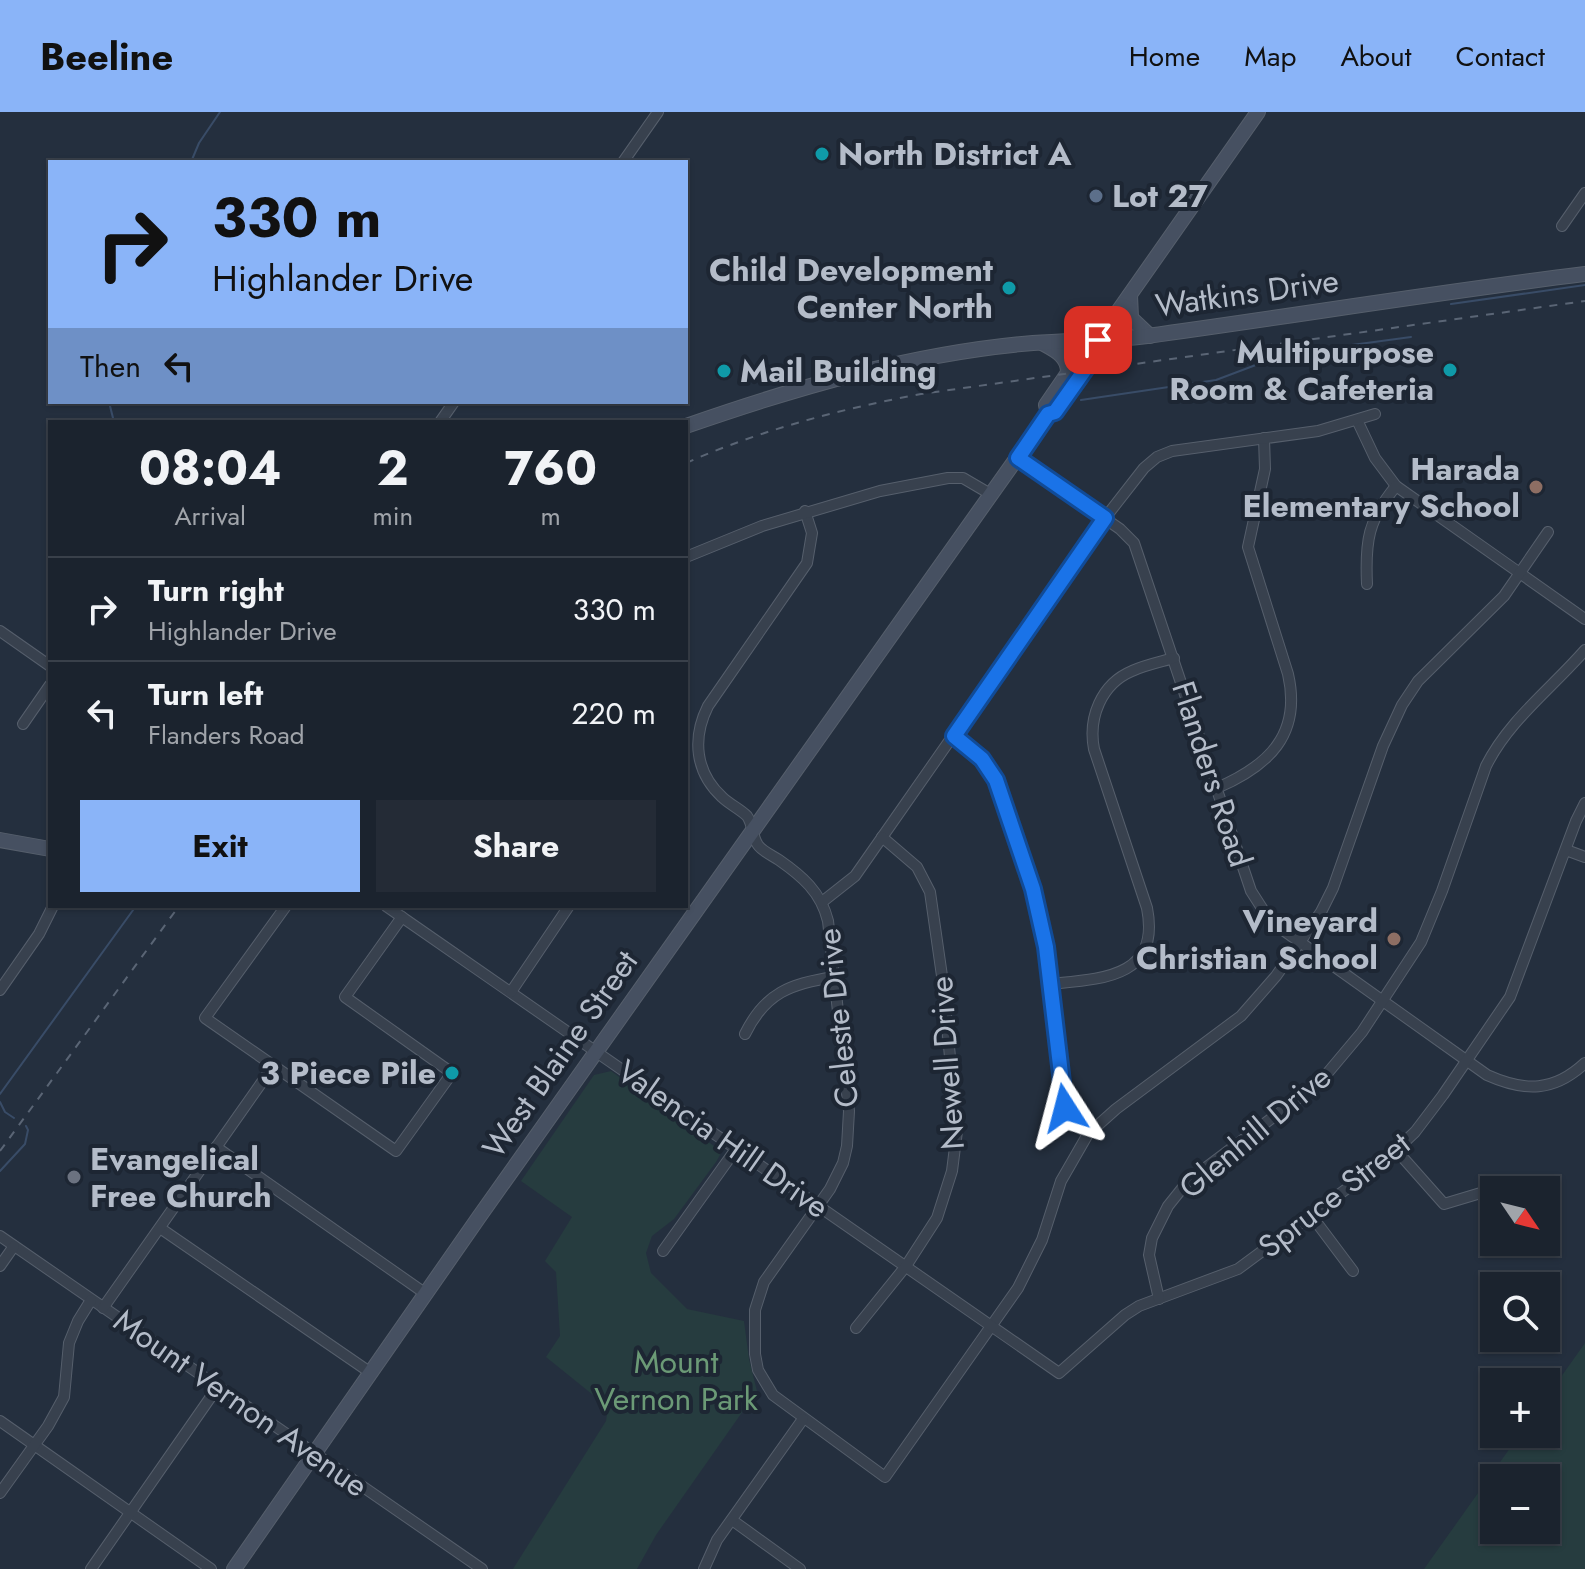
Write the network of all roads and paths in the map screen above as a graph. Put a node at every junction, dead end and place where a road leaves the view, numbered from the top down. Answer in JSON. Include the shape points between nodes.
{"nodes":[{"id":1,"x":658,"y":112,"type":"edge"},
{"id":2,"x":1258,"y":112,"type":"edge"},
{"id":3,"x":624,"y":160,"type":"edge"},
{"id":4,"x":1585,"y":193,"type":"edge"},
{"id":5,"x":1562,"y":226,"type":"dead end"},
{"id":6,"x":1585,"y":274,"type":"edge"},
{"id":7,"x":1130,"y":295,"type":"junction"},
{"id":8,"x":1150,"y":336,"type":"junction"},
{"id":9,"x":1098,"y":340,"type":"junction"},
{"id":10,"x":1041,"y":343,"type":"junction"},
{"id":11,"x":1068,"y":372,"type":"junction"},
{"id":12,"x":1048,"y":414,"type":"junction"},
{"id":13,"x":1375,"y":414,"type":"dead end"},
{"id":14,"x":1357,"y":420,"type":"junction"},
{"id":15,"x":688,"y":425,"type":"edge"},
{"id":16,"x":1264,"y":438,"type":"junction"},
{"id":17,"x":1018,"y":458,"type":"junction"},
{"id":18,"x":1396,"y":486,"type":"junction"},
{"id":19,"x":992,"y":495,"type":"junction"},
{"id":20,"x":805,"y":511,"type":"junction"},
{"id":21,"x":1105,"y":518,"type":"junction"},
{"id":22,"x":1548,"y":532,"type":"dead end"},
{"id":23,"x":688,"y":556,"type":"edge"},
{"id":24,"x":1520,"y":573,"type":"junction"},
{"id":25,"x":1367,"y":584,"type":"dead end"},
{"id":26,"x":1585,"y":619,"type":"edge"},
{"id":27,"x":0,"y":631,"type":"edge"},
{"id":28,"x":1585,"y":650,"type":"edge"},
{"id":29,"x":1174,"y":658,"type":"junction"},
{"id":30,"x":48,"y":665,"type":"edge"},
{"id":31,"x":48,"y":688,"type":"edge"},
{"id":32,"x":23,"y":724,"type":"dead end"},
{"id":33,"x":954,"y":736,"type":"junction"},
{"id":34,"x":1217,"y":788,"type":"junction"},
{"id":35,"x":1585,"y":803,"type":"edge"},
{"id":36,"x":753,"y":831,"type":"junction"},
{"id":37,"x":882,"y":837,"type":"junction"},
{"id":38,"x":0,"y":840,"type":"edge"},
{"id":39,"x":48,"y":849,"type":"edge"},
{"id":40,"x":1566,"y":850,"type":"junction"},
{"id":41,"x":1585,"y":857,"type":"edge"},
{"id":42,"x":822,"y":902,"type":"junction"},
{"id":43,"x":52,"y":908,"type":"edge"},
{"id":44,"x":285,"y":908,"type":"edge"},
{"id":45,"x":389,"y":908,"type":"edge"},
{"id":46,"x":568,"y":908,"type":"edge"},
{"id":47,"x":402,"y":917,"type":"junction"},
{"id":48,"x":1299,"y":942,"type":"junction"},
{"id":49,"x":835,"y":977,"type":"junction"},
{"id":50,"x":1049,"y":984,"type":"junction"},
{"id":51,"x":0,"y":990,"type":"edge"},
{"id":52,"x":511,"y":992,"type":"junction"},
{"id":53,"x":1383,"y":1001,"type":"junction"},
{"id":54,"x":745,"y":1034,"type":"dead end"},
{"id":55,"x":597,"y":1051,"type":"junction"},
{"id":56,"x":1467,"y":1061,"type":"junction"},
{"id":57,"x":1585,"y":1063,"type":"edge"},
{"id":58,"x":274,"y":1065,"type":"junction"},
{"id":59,"x":1088,"y":1134,"type":"junction"},
{"id":60,"x":216,"y":1147,"type":"junction"},
{"id":61,"x":736,"y":1149,"type":"junction"},
{"id":62,"x":1397,"y":1151,"type":"junction"},
{"id":63,"x":1480,"y":1193,"type":"edge"},
{"id":64,"x":818,"y":1207,"type":"junction"},
{"id":65,"x":1311,"y":1215,"type":"junction"},
{"id":66,"x":160,"y":1228,"type":"junction"},
{"id":67,"x":0,"y":1236,"type":"edge"},
{"id":68,"x":14,"y":1246,"type":"junction"},
{"id":69,"x":663,"y":1251,"type":"dead end"},
{"id":70,"x":0,"y":1266,"type":"edge"},
{"id":71,"x":906,"y":1266,"type":"junction"},
{"id":72,"x":1353,"y":1271,"type":"dead end"},
{"id":73,"x":426,"y":1294,"type":"junction"},
{"id":74,"x":1159,"y":1299,"type":"junction"},
{"id":75,"x":91,"y":1300,"type":"junction"},
{"id":76,"x":103,"y":1308,"type":"junction"},
{"id":77,"x":993,"y":1325,"type":"junction"},
{"id":78,"x":856,"y":1328,"type":"dead end"},
{"id":79,"x":371,"y":1373,"type":"junction"},
{"id":80,"x":1059,"y":1373,"type":"joint"},
{"id":81,"x":217,"y":1388,"type":"junction"},
{"id":82,"x":803,"y":1419,"type":"junction"},
{"id":83,"x":0,"y":1421,"type":"edge"},
{"id":84,"x":34,"y":1444,"type":"junction"},
{"id":85,"x":314,"y":1453,"type":"junction"},
{"id":86,"x":0,"y":1493,"type":"edge"},
{"id":87,"x":131,"y":1512,"type":"junction"},
{"id":88,"x":732,"y":1520,"type":"junction"},
{"id":89,"x":91,"y":1569,"type":"edge"},
{"id":90,"x":211,"y":1569,"type":"edge"},
{"id":91,"x":234,"y":1569,"type":"edge"},
{"id":92,"x":482,"y":1569,"type":"edge"},
{"id":93,"x":704,"y":1569,"type":"edge"},
{"id":94,"x":800,"y":1569,"type":"edge"}],
"edges":[{"from":1,"to":3,"type":"street"},
{"from":2,"to":7,"type":"street","name":"West Blaine Street"},
{"from":4,"to":5,"type":"street"},
{"from":6,"to":8,"type":"street","name":"Watkins Drive"},
{"from":7,"to":8,"type":"street","via":[[1131,318]]},
{"from":7,"to":9,"type":"street","name":"West Blaine Street"},
{"from":8,"to":9,"type":"street","name":"Watkins Drive"},
{"from":9,"to":10,"type":"street","name":"Watkins Drive"},
{"from":9,"to":11,"type":"street","name":"West Blaine Street"},
{"from":9,"to":12,"type":"street","name":"West Blaine Street","via":[[1096,354],[1055,412]]},
{"from":10,"to":11,"type":"street","via":[[1063,357]]},
{"from":10,"to":15,"type":"street","name":"Watkins Drive","via":[[829,380]]},
{"from":11,"to":12,"type":"street","name":"West Blaine Street","via":[[1046,405]]},
{"from":12,"to":17,"type":"street","name":"West Blaine Street"},
{"from":13,"to":14,"type":"street"},
{"from":14,"to":16,"type":"street"},
{"from":14,"to":18,"type":"street"},
{"from":16,"to":21,"type":"street","via":[[1157,457]]},
{"from":16,"to":34,"type":"street","via":[[1265,469],[1248,547],[1288,674],[1290,712],[1268,758]]},
{"from":17,"to":19,"type":"street","name":"West Blaine Street"},
{"from":17,"to":21,"type":"street","name":"Flanders Road"},
{"from":18,"to":24,"type":"street"},
{"from":18,"to":25,"type":"street","via":[[1370,526]]},
{"from":19,"to":20,"type":"street","via":[[963,478],[948,478]]},
{"from":19,"to":36,"type":"street","name":"West Blaine Street"},
{"from":20,"to":23,"type":"street"},
{"from":20,"to":36,"type":"street","name":"Celeste Drive","via":[[812,533],[807,563],[708,706],[697,736],[708,780],[747,817]]},
{"from":21,"to":29,"type":"street","name":"Flanders Road","via":[[1134,543]]},
{"from":21,"to":33,"type":"street"},
{"from":22,"to":24,"type":"street"},
{"from":24,"to":26,"type":"street"},
{"from":24,"to":48,"type":"street","via":[[1504,596],[1418,681],[1402,705],[1333,888]]},
{"from":27,"to":30,"type":"street"},
{"from":28,"to":53,"type":"street","name":"Glenhill Drive","via":[[1494,750],[1431,920]]},
{"from":29,"to":34,"type":"street","name":"Flanders Road"},
{"from":29,"to":50,"type":"street","via":[[1119,679],[1103,696],[1091,725],[1094,749],[1147,908],[1146,942],[1141,955],[1119,974]]},
{"from":31,"to":32,"type":"street"},
{"from":33,"to":37,"type":"street"},
{"from":33,"to":50,"type":"street","via":[[982,759],[999,789],[1042,925]]},
{"from":34,"to":48,"type":"street","name":"Flanders Road","via":[[1251,891],[1267,916]]},
{"from":35,"to":40,"type":"street","name":"Spruce Street"},
{"from":36,"to":42,"type":"street","name":"Celeste Drive","via":[[758,845],[801,876]]},
{"from":36,"to":55,"type":"street","name":"West Blaine Street"},
{"from":37,"to":42,"type":"street","via":[[855,876]]},
{"from":37,"to":71,"type":"street","name":"Newell Drive","via":[[917,867],[930,892],[956,1108],[955,1151],[943,1205]]},
{"from":38,"to":39,"type":"street"},
{"from":40,"to":41,"type":"street"},
{"from":40,"to":56,"type":"street","name":"Spruce Street","via":[[1510,997]]},
{"from":42,"to":49,"type":"street","name":"Celeste Drive"},
{"from":43,"to":51,"type":"street"},
{"from":44,"to":58,"type":"street","via":[[205,1018]]},
{"from":45,"to":47,"type":"street","name":"Valencia Hill Drive"},
{"from":46,"to":52,"type":"street"},
{"from":47,"to":52,"type":"street","name":"Valencia Hill Drive"},
{"from":47,"to":58,"type":"street","via":[[345,997],[452,1073],[396,1151]]},
{"from":48,"to":53,"type":"street","name":"Flanders Road"},
{"from":48,"to":59,"type":"street","via":[[1241,1016]]},
{"from":49,"to":54,"type":"street","via":[[781,991],[758,1012]]},
{"from":49,"to":64,"type":"street","name":"Celeste Drive","via":[[849,1127],[843,1163]]},
{"from":50,"to":59,"type":"street","via":[[1065,1108]]},
{"from":52,"to":55,"type":"street","name":"Valencia Hill Drive"},
{"from":53,"to":56,"type":"street","name":"Flanders Road"},
{"from":53,"to":74,"type":"street","name":"Glenhill Drive","via":[[1320,1082],[1178,1191],[1158,1224],[1149,1255]]},
{"from":55,"to":61,"type":"street","name":"Valencia Hill Drive"},
{"from":55,"to":73,"type":"street","name":"West Blaine Street"},
{"from":56,"to":57,"type":"street","name":"Flanders Road","via":[[1487,1075],[1525,1088],[1554,1083]]},
{"from":56,"to":62,"type":"street","name":"Spruce Street"},
{"from":58,"to":60,"type":"street"},
{"from":59,"to":77,"type":"street","via":[[1061,1181],[1028,1270]]},
{"from":60,"to":66,"type":"street"},
{"from":60,"to":73,"type":"street"},
{"from":61,"to":64,"type":"street","name":"Valencia Hill Drive"},
{"from":61,"to":69,"type":"street"},
{"from":62,"to":63,"type":"street","via":[[1444,1204]]},
{"from":62,"to":65,"type":"street","name":"Spruce Street"},
{"from":64,"to":71,"type":"street","name":"Valencia Hill Drive"},
{"from":64,"to":82,"type":"street","name":"Celeste Drive","via":[[764,1282],[755,1310],[755,1354],[765,1384]]},
{"from":65,"to":72,"type":"street"},
{"from":65,"to":74,"type":"street","name":"Spruce Street","via":[[1228,1274]]},
{"from":66,"to":76,"type":"street"},
{"from":66,"to":79,"type":"street"},
{"from":67,"to":68,"type":"street","name":"Mount Vernon Avenue"},
{"from":68,"to":70,"type":"street"},
{"from":68,"to":75,"type":"street","name":"Mount Vernon Avenue"},
{"from":71,"to":77,"type":"street","name":"Valencia Hill Drive"},
{"from":71,"to":78,"type":"street","name":"Newell Drive"},
{"from":73,"to":79,"type":"street","name":"West Blaine Street"},
{"from":74,"to":80,"type":"street","name":"Spruce Street","via":[[1125,1315]]},
{"from":75,"to":76,"type":"street","name":"Mount Vernon Avenue"},
{"from":75,"to":84,"type":"street","via":[[69,1343],[64,1397]]},
{"from":76,"to":81,"type":"street","name":"Mount Vernon Avenue"},
{"from":77,"to":80,"type":"street","name":"Valencia Hill Drive"},
{"from":77,"to":82,"type":"street","name":"Celeste Drive","via":[[885,1477]]},
{"from":79,"to":85,"type":"street","name":"West Blaine Street"},
{"from":81,"to":85,"type":"street","name":"Mount Vernon Avenue"},
{"from":81,"to":87,"type":"street"},
{"from":82,"to":88,"type":"street"},
{"from":83,"to":84,"type":"street"},
{"from":84,"to":86,"type":"street"},
{"from":84,"to":87,"type":"street"},
{"from":85,"to":91,"type":"street","name":"West Blaine Street"},
{"from":85,"to":92,"type":"street","name":"Mount Vernon Avenue"},
{"from":87,"to":89,"type":"street"},
{"from":87,"to":90,"type":"street"},
{"from":88,"to":93,"type":"street"},
{"from":88,"to":94,"type":"street"}]}
